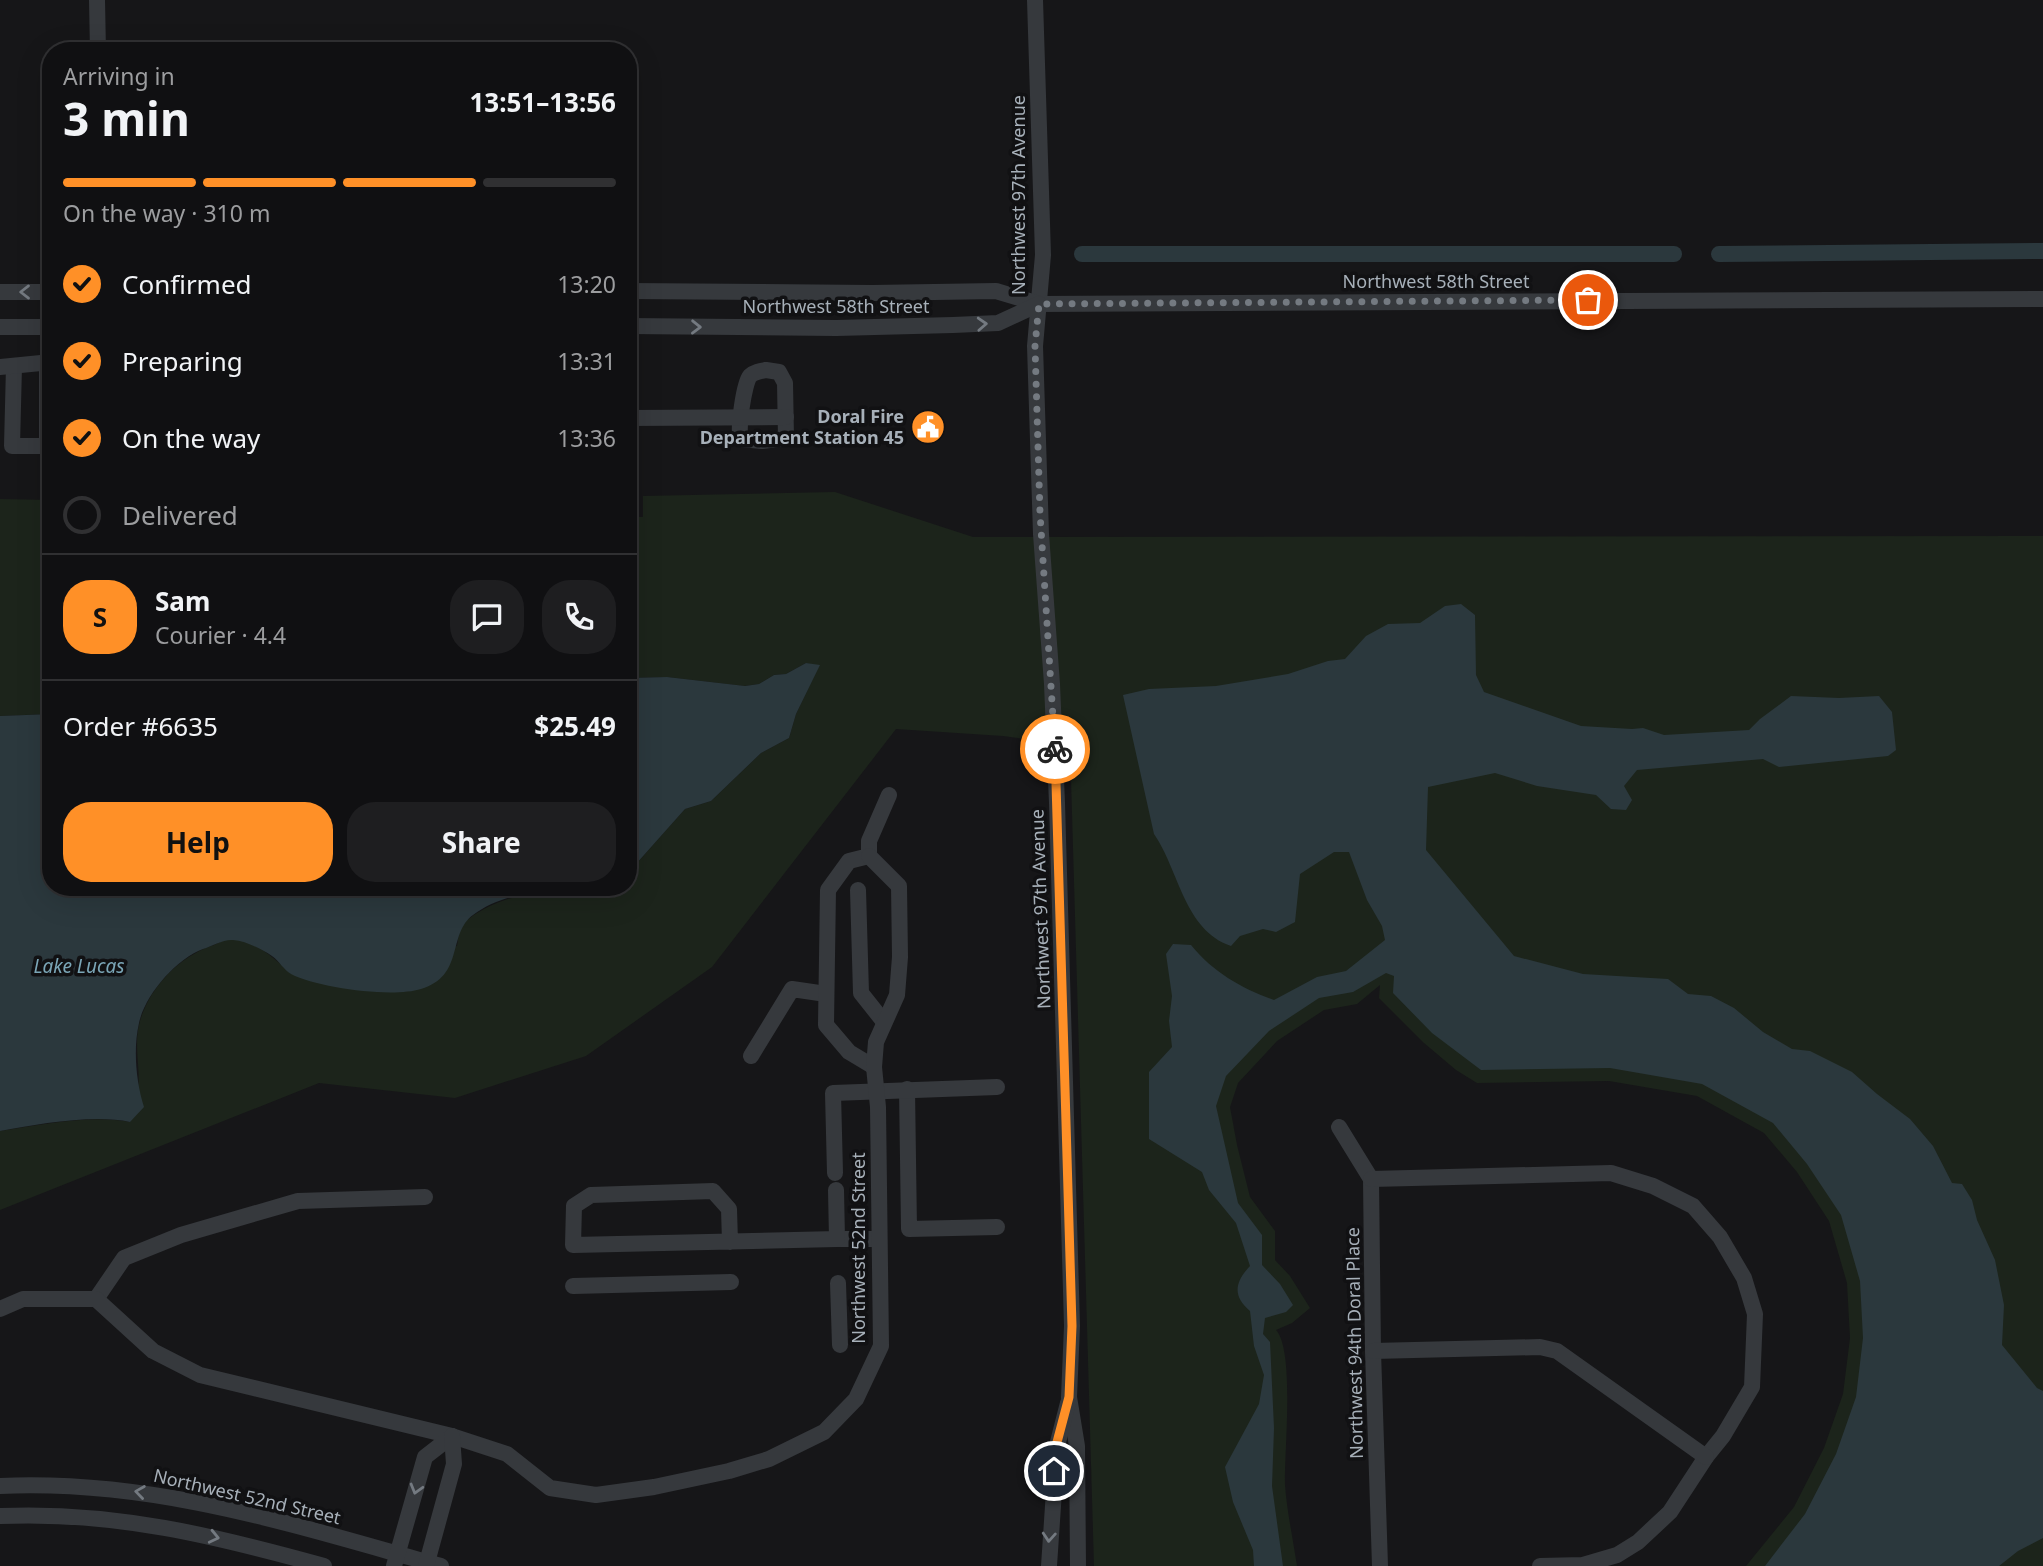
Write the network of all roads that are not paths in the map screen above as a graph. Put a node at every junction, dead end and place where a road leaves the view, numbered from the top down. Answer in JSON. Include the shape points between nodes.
{"nodes":[{"id":1,"x":97,"y":0,"type":"edge"},
{"id":2,"x":1035,"y":0,"type":"edge"},
{"id":3,"x":98,"y":42,"type":"edge"},
{"id":4,"x":637,"y":291,"type":"edge"},
{"id":5,"x":0,"y":292,"type":"edge"},
{"id":6,"x":42,"y":292,"type":"edge"},
{"id":7,"x":2043,"y":299,"type":"edge"},
{"id":8,"x":1039,"y":304,"type":"junction"},
{"id":9,"x":637,"y":326,"type":"edge"},
{"id":10,"x":0,"y":327,"type":"edge"},
{"id":11,"x":42,"y":327,"type":"edge"},
{"id":12,"x":42,"y":363,"type":"edge"},
{"id":13,"x":7,"y":367,"type":"edge"},
{"id":14,"x":741,"y":417,"type":"junction"},
{"id":15,"x":786,"y":417,"type":"junction"},
{"id":16,"x":637,"y":418,"type":"edge"},
{"id":17,"x":42,"y":446,"type":"edge"},
{"id":18,"x":889,"y":796,"type":"dead end"},
{"id":19,"x":869,"y":856,"type":"junction"},
{"id":20,"x":859,"y":890,"type":"dead end"},
{"id":21,"x":826,"y":994,"type":"junction"},
{"id":22,"x":884,"y":1022,"type":"junction"},
{"id":23,"x":751,"y":1056,"type":"dead end"},
{"id":24,"x":874,"y":1068,"type":"junction"},
{"id":25,"x":998,"y":1087,"type":"dead end"},
{"id":26,"x":907,"y":1089,"type":"junction"},
{"id":27,"x":876,"y":1090,"type":"junction"},
{"id":28,"x":1339,"y":1127,"type":"dead end"},
{"id":29,"x":835,"y":1172,"type":"dead end"},
{"id":30,"x":1371,"y":1179,"type":"junction"},
{"id":31,"x":836,"y":1190,"type":"dead end"},
{"id":32,"x":425,"y":1197,"type":"dead end"},
{"id":33,"x":998,"y":1227,"type":"dead end"},
{"id":34,"x":837,"y":1239,"type":"junction"},
{"id":35,"x":880,"y":1239,"type":"junction"},
{"id":36,"x":730,"y":1242,"type":"junction"},
{"id":37,"x":731,"y":1282,"type":"dead end"},
{"id":38,"x":838,"y":1283,"type":"dead end"},
{"id":39,"x":573,"y":1286,"type":"dead end"},
{"id":40,"x":96,"y":1299,"type":"junction"},
{"id":41,"x":0,"y":1309,"type":"edge"},
{"id":42,"x":841,"y":1345,"type":"dead end"},
{"id":43,"x":1373,"y":1351,"type":"junction"},
{"id":44,"x":1069,"y":1397,"type":"junction"},
{"id":45,"x":452,"y":1436,"type":"junction"},
{"id":46,"x":1706,"y":1457,"type":"junction"},
{"id":47,"x":0,"y":1486,"type":"edge"},
{"id":48,"x":79,"y":1486,"type":"junction"},
{"id":49,"x":0,"y":1517,"type":"edge"},
{"id":50,"x":78,"y":1517,"type":"junction"},
{"id":51,"x":396,"y":1560,"type":"edge"},
{"id":52,"x":431,"y":1565,"type":"edge"},
{"id":53,"x":324,"y":1566,"type":"edge"},
{"id":54,"x":1049,"y":1566,"type":"edge"},
{"id":55,"x":1078,"y":1566,"type":"edge"},
{"id":56,"x":1380,"y":1566,"type":"edge"},
{"id":57,"x":1540,"y":1566,"type":"edge"}],
"edges":[{"from":1,"to":3,"type":"street"},
{"from":2,"to":8,"type":"street","name":"Northwest 97th Avenue","via":[[1042,223]]},
{"from":4,"to":8,"type":"street","name":"Northwest 58th Street","via":[[996,291]]},
{"from":6,"to":5,"type":"street","one_way":true},
{"from":7,"to":8,"type":"street","name":"Northwest 58th Street"},
{"from":9,"to":8,"type":"street","name":"Northwest 58th Street","one_way":true,"via":[[953,326],[998,323]]},
{"from":8,"to":44,"type":"street","name":"Northwest 97th Avenue","via":[[1035,346],[1062,957],[1072,1326]]},
{"from":10,"to":11,"type":"street"},
{"from":12,"to":13,"type":"street"},
{"from":13,"to":17,"type":"street","via":[[12,446]]},
{"from":14,"to":15,"type":"street"},
{"from":14,"to":15,"type":"street","via":[[740,439],[762,441],[786,438]]},
{"from":14,"to":15,"type":"street","via":[[749,377],[766,370],[779,372],[785,383]]},
{"from":14,"to":16,"type":"street"},
{"from":18,"to":19,"type":"street","via":[[869,841]]},
{"from":19,"to":21,"type":"street","via":[[849,861],[828,890]]},
{"from":19,"to":22,"type":"street","name":"Northwest 52nd Street","via":[[899,886],[897,995]]},
{"from":20,"to":22,"type":"street","via":[[861,993]]},
{"from":21,"to":23,"type":"street","via":[[792,989]]},
{"from":21,"to":24,"type":"street","via":[[827,1025],[849,1052]]},
{"from":22,"to":24,"type":"street","name":"Northwest 52nd Street","via":[[876,1042]]},
{"from":24,"to":27,"type":"street","name":"Northwest 52nd Street"},
{"from":25,"to":26,"type":"street"},
{"from":26,"to":27,"type":"street"},
{"from":26,"to":33,"type":"street","via":[[909,1229]]},
{"from":27,"to":29,"type":"street","via":[[832,1093]]},
{"from":27,"to":35,"type":"street","name":"Northwest 52nd Street"},
{"from":28,"to":30,"type":"street"},
{"from":30,"to":43,"type":"street","name":"Northwest 94th Doral Place"},
{"from":30,"to":46,"type":"street","via":[[1611,1173],[1653,1186],[1693,1206],[1720,1237],[1744,1278],[1755,1314],[1752,1387]]},
{"from":31,"to":34,"type":"street"},
{"from":32,"to":40,"type":"street","via":[[298,1201],[181,1235],[124,1258]]},
{"from":34,"to":35,"type":"street"},
{"from":34,"to":36,"type":"street"},
{"from":35,"to":45,"type":"street","name":"Northwest 52nd Street","via":[[881,1346],[856,1399],[824,1432],[769,1458],[729,1471],[596,1495],[550,1488],[507,1454]]},
{"from":36,"to":36,"type":"street","via":[[573,1245],[574,1206],[591,1195],[713,1191],[729,1209]]},
{"from":37,"to":39,"type":"street"},
{"from":38,"to":42,"type":"street"},
{"from":40,"to":41,"type":"street","via":[[23,1299]]},
{"from":40,"to":45,"type":"street","name":"Northwest 52nd Street","via":[[153,1351],[200,1375]]},
{"from":43,"to":46,"type":"street","via":[[1540,1347],[1557,1351]]},
{"from":43,"to":56,"type":"street","name":"Northwest 94th Doral Place"},
{"from":44,"to":54,"type":"street","name":"Northwest 97th Avenue","one_way":true,"via":[[1056,1446]]},
{"from":44,"to":55,"type":"street","name":"Northwest 97th Avenue","via":[[1077,1446]]},
{"from":45,"to":51,"type":"street","one_way":true,"via":[[425,1457]]},
{"from":45,"to":52,"type":"street","via":[[454,1464]]},
{"from":46,"to":57,"type":"street","via":[[1670,1512],[1638,1542],[1617,1555],[1583,1564]]},
{"from":47,"to":48,"type":"street","name":"Northwest 52nd Street"},
{"from":48,"to":50,"type":"street"},
{"from":51,"to":48,"type":"street","name":"Northwest 52nd Street","one_way":true,"via":[[200,1502]]},
{"from":49,"to":50,"type":"street"},
{"from":50,"to":53,"type":"street","one_way":true,"via":[[188,1531]]},
{"from":51,"to":52,"type":"street","name":"Northwest 52nd Street"}]}
